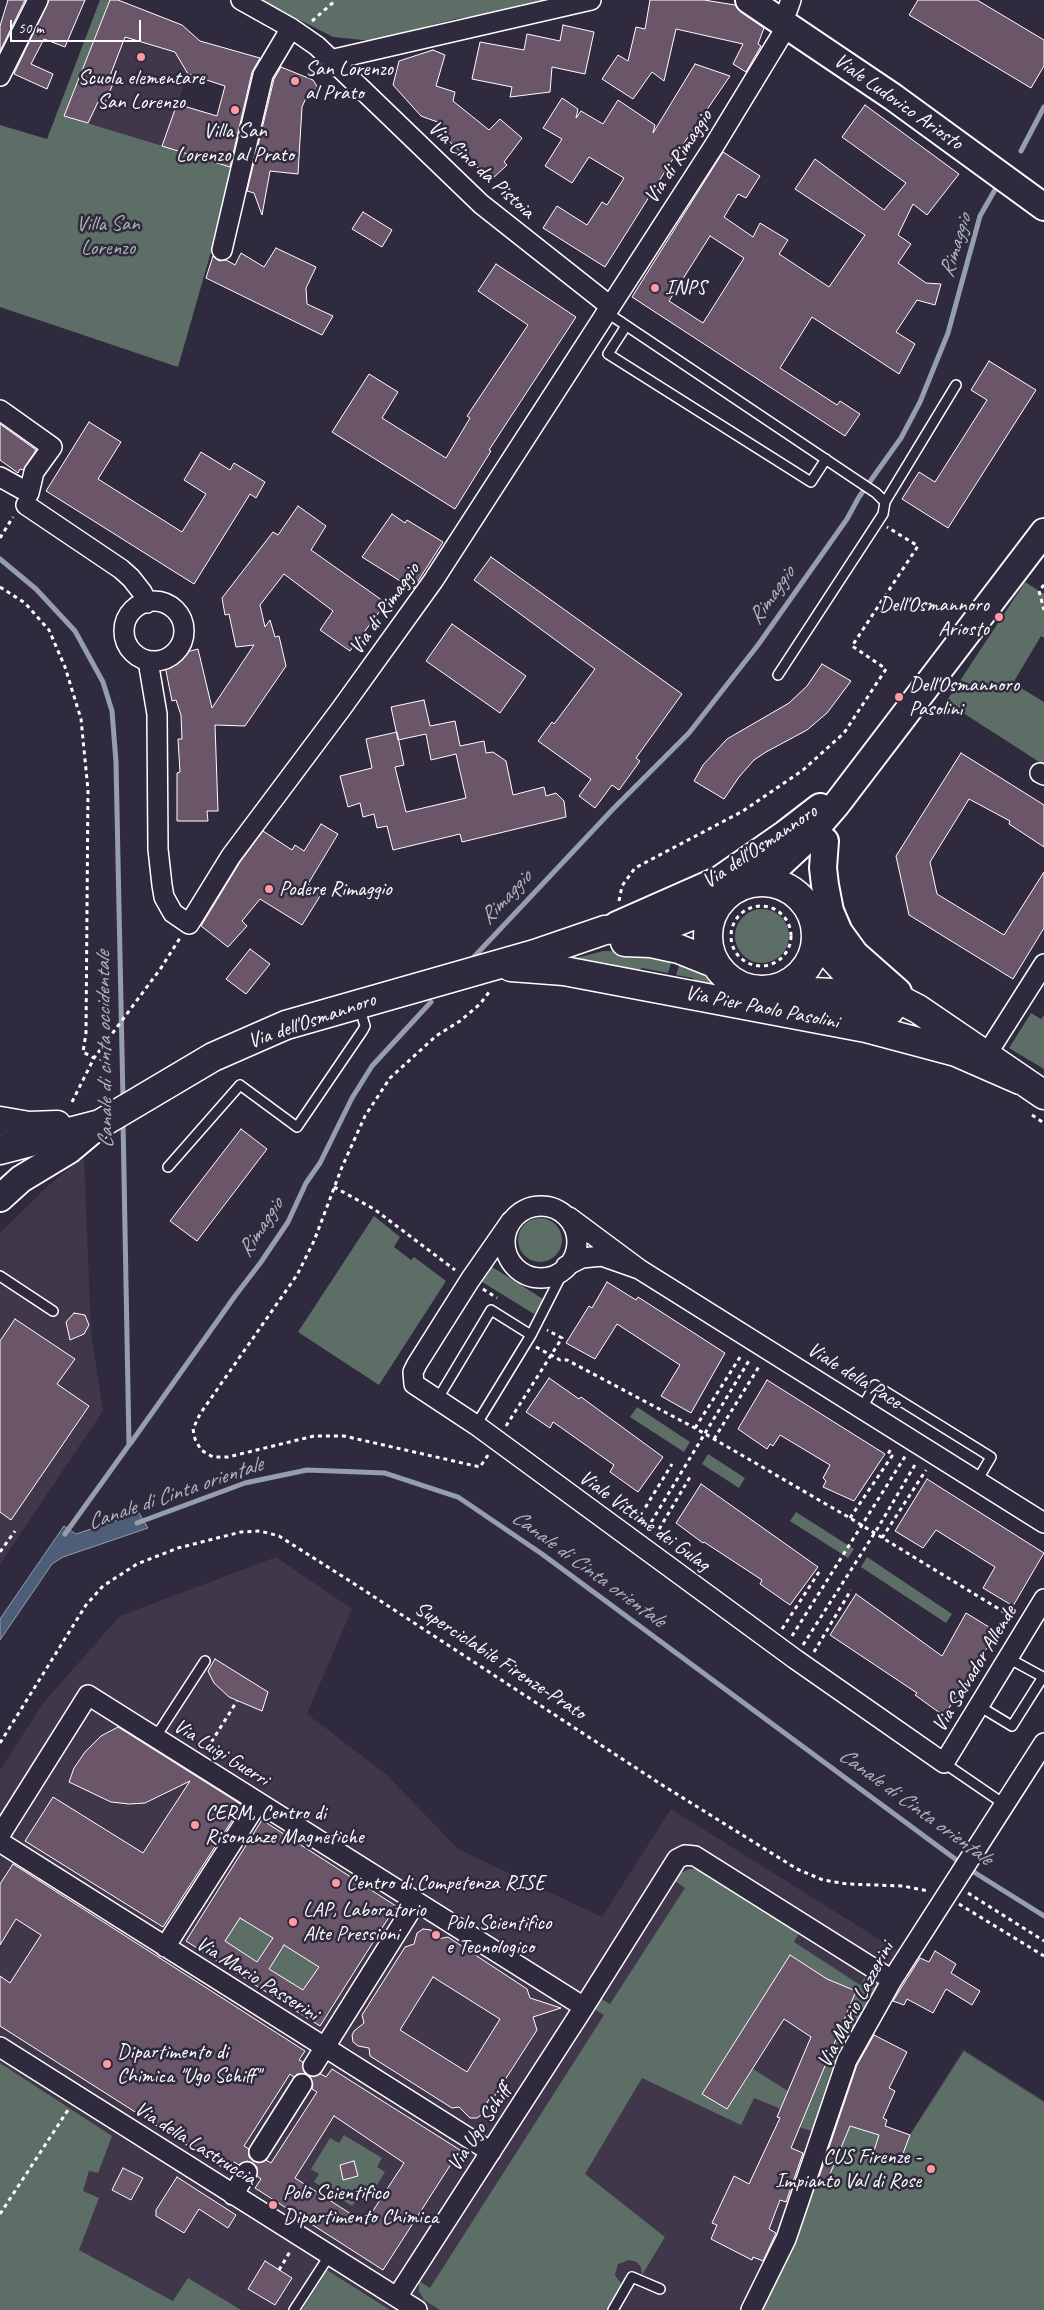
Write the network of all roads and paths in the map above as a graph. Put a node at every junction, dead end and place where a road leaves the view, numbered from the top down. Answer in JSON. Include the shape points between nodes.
{"nodes":[{"id":1,"x":38,"y":0,"type":"edge"},
{"id":2,"x":241,"y":0,"type":"edge"},
{"id":3,"x":336,"y":0,"type":"edge"},
{"id":4,"x":590,"y":0,"type":"edge"},
{"id":5,"x":749,"y":0,"type":"edge"},
{"id":6,"x":784,"y":9,"type":"edge"},
{"id":7,"x":294,"y":30,"type":"junction"},
{"id":8,"x":330,"y":60,"type":"junction"},
{"id":9,"x":0,"y":76,"type":"edge"},
{"id":10,"x":1041,"y":195,"type":"edge"},
{"id":11,"x":222,"y":250,"type":"dead end"},
{"id":12,"x":608,"y":309,"type":"junction"},
{"id":13,"x":626,"y":326,"type":"junction"},
{"id":14,"x":956,"y":385,"type":"dead end"},
{"id":15,"x":0,"y":410,"type":"edge"},
{"id":16,"x":826,"y":459,"type":"junction"},
{"id":17,"x":0,"y":477,"type":"edge"},
{"id":18,"x":885,"y":502,"type":"junction"},
{"id":19,"x":26,"y":504,"type":"dead end"},
{"id":20,"x":878,"y":521,"type":"junction"},
{"id":21,"x":7,"y":526,"type":"dead end"},
{"id":22,"x":1044,"y":532,"type":"edge"},
{"id":23,"x":0,"y":538,"type":"edge"},
{"id":24,"x":1044,"y":585,"type":"edge"},
{"id":25,"x":0,"y":587,"type":"edge"},
{"id":26,"x":147,"y":602,"type":"junction"},
{"id":27,"x":1044,"y":610,"type":"edge"},
{"id":28,"x":148,"y":660,"type":"junction"},
{"id":29,"x":778,"y":675,"type":"dead end"},
{"id":30,"x":856,"y":779,"type":"junction"},
{"id":31,"x":836,"y":805,"type":"junction"},
{"id":32,"x":825,"y":841,"type":"junction"},
{"id":33,"x":764,"y":894,"type":"junction"},
{"id":34,"x":618,"y":905,"type":"dead end"},
{"id":35,"x":716,"y":906,"type":"junction"},
{"id":36,"x":811,"y":912,"type":"junction"},
{"id":37,"x":189,"y":924,"type":"junction"},
{"id":38,"x":605,"y":930,"type":"junction"},
{"id":39,"x":816,"y":939,"type":"junction"},
{"id":40,"x":535,"y":954,"type":"junction"},
{"id":41,"x":714,"y":963,"type":"junction"},
{"id":42,"x":1044,"y":964,"type":"edge"},
{"id":43,"x":488,"y":975,"type":"junction"},
{"id":44,"x":772,"y":990,"type":"junction"},
{"id":45,"x":358,"y":1004,"type":"junction"},
{"id":46,"x":918,"y":1009,"type":"junction"},
{"id":47,"x":94,"y":1058,"type":"junction"},
{"id":48,"x":991,"y":1061,"type":"junction"},
{"id":49,"x":1020,"y":1080,"type":"junction"},
{"id":50,"x":1044,"y":1094,"type":"edge"},
{"id":51,"x":72,"y":1102,"type":"dead end"},
{"id":52,"x":0,"y":1121,"type":"edge"},
{"id":53,"x":103,"y":1122,"type":"junction"},
{"id":54,"x":0,"y":1150,"type":"edge"},
{"id":55,"x":168,"y":1167,"type":"dead end"},
{"id":56,"x":334,"y":1188,"type":"junction"},
{"id":57,"x":0,"y":1198,"type":"edge"},
{"id":58,"x":561,"y":1212,"type":"junction"},
{"id":59,"x":511,"y":1221,"type":"junction"},
{"id":60,"x":566,"y":1266,"type":"junction"},
{"id":61,"x":639,"y":1269,"type":"junction"},
{"id":62,"x":0,"y":1276,"type":"edge"},
{"id":63,"x":470,"y":1280,"type":"junction"},
{"id":64,"x":491,"y":1310,"type":"junction"},
{"id":65,"x":54,"y":1311,"type":"dead end"},
{"id":66,"x":529,"y":1339,"type":"junction"},
{"id":67,"x":760,"y":1344,"type":"junction"},
{"id":68,"x":437,"y":1400,"type":"junction"},
{"id":69,"x":862,"y":1408,"type":"junction"},
{"id":70,"x":476,"y":1425,"type":"junction"},
{"id":71,"x":696,"y":1428,"type":"junction"},
{"id":72,"x":714,"y":1439,"type":"junction"},
{"id":73,"x":919,"y":1444,"type":"junction"},
{"id":74,"x":672,"y":1464,"type":"dead end"},
{"id":75,"x":480,"y":1467,"type":"dead end"},
{"id":76,"x":690,"y":1477,"type":"dead end"},
{"id":77,"x":977,"y":1481,"type":"junction"},
{"id":78,"x":850,"y":1518,"type":"junction"},
{"id":79,"x":1044,"y":1523,"type":"edge"},
{"id":80,"x":15,"y":1531,"type":"dead end"},
{"id":81,"x":882,"y":1538,"type":"junction"},
{"id":82,"x":637,"y":1544,"type":"junction"},
{"id":83,"x":0,"y":1552,"type":"edge"},
{"id":84,"x":821,"y":1569,"type":"dead end"},
{"id":85,"x":851,"y":1590,"type":"dead end"},
{"id":86,"x":1044,"y":1598,"type":"edge"},
{"id":87,"x":1027,"y":1626,"type":"junction"},
{"id":88,"x":789,"y":1654,"type":"junction"},
{"id":89,"x":1008,"y":1658,"type":"junction"},
{"id":90,"x":205,"y":1661,"type":"dead end"},
{"id":91,"x":237,"y":1701,"type":"dead end"},
{"id":92,"x":979,"y":1706,"type":"junction"},
{"id":93,"x":155,"y":1738,"type":"junction"},
{"id":94,"x":0,"y":1743,"type":"edge"},
{"id":95,"x":1044,"y":1743,"type":"edge"},
{"id":96,"x":937,"y":1759,"type":"junction"},
{"id":97,"x":197,"y":1764,"type":"junction"},
{"id":98,"x":258,"y":1802,"type":"junction"},
{"id":99,"x":1004,"y":1804,"type":"junction"},
{"id":100,"x":0,"y":1835,"type":"edge"},
{"id":101,"x":0,"y":1842,"type":"edge"},
{"id":102,"x":951,"y":1887,"type":"junction"},
{"id":103,"x":416,"y":1902,"type":"junction"},
{"id":104,"x":1044,"y":1941,"type":"edge"},
{"id":105,"x":165,"y":1947,"type":"junction"},
{"id":106,"x":1044,"y":1956,"type":"edge"},
{"id":107,"x":892,"y":1980,"type":"junction"},
{"id":108,"x":584,"y":2007,"type":"junction"},
{"id":109,"x":0,"y":2047,"type":"edge"},
{"id":110,"x":325,"y":2048,"type":"junction"},
{"id":111,"x":313,"y":2066,"type":"dead end"},
{"id":112,"x":302,"y":2084,"type":"dead end"},
{"id":113,"x":77,"y":2096,"type":"junction"},
{"id":114,"x":259,"y":2152,"type":"dead end"},
{"id":115,"x":491,"y":2152,"type":"junction"},
{"id":116,"x":247,"y":2172,"type":"dead end"},
{"id":117,"x":233,"y":2195,"type":"junction"},
{"id":118,"x":0,"y":2214,"type":"edge"},
{"id":119,"x":300,"y":2237,"type":"junction"},
{"id":120,"x":329,"y":2256,"type":"junction"},
{"id":121,"x":279,"y":2270,"type":"dead end"},
{"id":122,"x":660,"y":2289,"type":"dead end"},
{"id":123,"x":397,"y":2297,"type":"junction"},
{"id":124,"x":294,"y":2310,"type":"edge"},
{"id":125,"x":417,"y":2310,"type":"edge"},
{"id":126,"x":613,"y":2310,"type":"edge"},
{"id":127,"x":751,"y":2310,"type":"edge"}],
"edges":[{"from":1,"to":9,"type":"street"},
{"from":2,"to":7,"type":"street","name":"Via Cino da Pistoia"},
{"from":3,"to":7,"type":"path"},
{"from":4,"to":8,"type":"street"},
{"from":5,"to":6,"type":"street","name":"Viale Ludovico Ariosto"},
{"from":6,"to":10,"type":"street","name":"Viale Ludovico Ariosto"},
{"from":6,"to":12,"type":"street","name":"Via di Rimaggio","via":[[714,146]]},
{"from":7,"to":8,"type":"street","name":"Via Cino da Pistoia"},
{"from":7,"to":11,"type":"street","via":[[263,75]]},
{"from":8,"to":12,"type":"street","name":"Via Cino da Pistoia","via":[[481,204]]},
{"from":12,"to":13,"type":"lane"},
{"from":12,"to":37,"type":"street","name":"Via di Rimaggio","via":[[433,581],[231,856]]},
{"from":13,"to":16,"type":"lane"},
{"from":13,"to":16,"type":"lane","via":[[608,354],[811,482]]},
{"from":14,"to":18,"type":"lane"},
{"from":15,"to":17,"type":"street","via":[[52,446],[34,472],[29,493]]},
{"from":16,"to":18,"type":"lane"},
{"from":18,"to":20,"type":"lane"},
{"from":19,"to":26,"type":"street","via":[[121,569]]},
{"from":20,"to":29,"type":"lane"},
{"from":20,"to":34,"type":"path","via":[[918,546],[852,646],[886,669],[870,695],[844,733],[803,770],[743,811],[635,868],[622,886]]},
{"from":21,"to":23,"type":"path"},
{"from":22,"to":30,"type":"street","name":"Via dell'Osmannoro"},
{"from":24,"to":27,"type":"path","via":[[1039,591]]},
{"from":25,"to":47,"type":"path","via":[[25,603],[49,630],[65,667],[81,719],[88,790],[86,1033],[83,1052]]},
{"from":26,"to":28,"type":"street","via":[[130,613],[124,632],[131,650]]},
{"from":26,"to":28,"type":"street","via":[[156,601],[174,609],[184,626],[184,636],[175,653],[167,658]]},
{"from":28,"to":37,"type":"street","via":[[157,714],[158,849],[162,885],[164,897],[173,913]]},
{"from":30,"to":31,"type":"street","name":"Via dell'Osmannoro"},
{"from":30,"to":38,"type":"street","name":"Via dell'Osmannoro","via":[[719,880]]},
{"from":31,"to":32,"type":"street","name":"Via dell'Osmannoro"},
{"from":31,"to":33,"type":"street","name":"Via dell'Osmannoro"},
{"from":32,"to":36,"type":"street","name":"Via dell'Osmannoro","via":[[813,875]]},
{"from":32,"to":46,"type":"street","name":"Via Pier Paolo Pasolini","via":[[825,885],[830,911],[839,932],[855,954]]},
{"from":33,"to":33,"type":"path","via":[[756,907],[738,917],[733,926],[733,946],[738,955],[755,966],[775,963],[788,950],[791,941],[791,932],[783,915]]},
{"from":33,"to":35,"type":"main road","name":"Via dell'Osmannoro","via":[[748,883],[736,888]]},
{"from":33,"to":36,"type":"main road","name":"Via dell'Osmannoro","via":[[776,884],[791,890]]},
{"from":35,"to":38,"type":"main road","name":"Via dell'Osmannoro","via":[[671,924]]},
{"from":35,"to":41,"type":"main road","name":"Via dell'Osmannoro","via":[[710,916],[707,934]]},
{"from":36,"to":39,"type":"main road","name":"Via dell'Osmannoro"},
{"from":37,"to":47,"type":"path","via":[[161,968]]},
{"from":38,"to":40,"type":"main road","name":"Via dell'Osmannoro"},
{"from":39,"to":44,"type":"main road","name":"Via dell'Osmannoro","via":[[812,956],[803,972]]},
{"from":39,"to":46,"type":"main road","name":"Via Pier Paolo Pasolini","via":[[846,972]]},
{"from":40,"to":41,"type":"main road","name":"Via dell'Osmannoro","via":[[606,943],[651,943],[679,949]]},
{"from":40,"to":43,"type":"main road","name":"Via dell'Osmannoro"},
{"from":41,"to":44,"type":"main road","name":"Via dell'Osmannoro","via":[[722,974],[745,988]]},
{"from":42,"to":48,"type":"street"},
{"from":43,"to":45,"type":"main road","name":"Via dell'Osmannoro","via":[[436,982]]},
{"from":43,"to":49,"type":"main road","name":"Via Pier Paolo Pasolini","via":[[574,973],[866,1028],[956,1052]]},
{"from":43,"to":56,"type":"path","via":[[480,1004],[436,1036],[390,1078],[365,1116]]},
{"from":44,"to":48,"type":"main road","name":"Via Pier Paolo Pasolini","via":[[833,993],[886,1008]]},
{"from":45,"to":53,"type":"main road","name":"Via dell'Osmannoro","via":[[286,1025],[213,1057]]},
{"from":45,"to":55,"type":"lane","via":[[365,1026],[297,1126],[240,1084]]},
{"from":46,"to":48,"type":"main road","name":"Via Pier Paolo Pasolini"},
{"from":47,"to":51,"type":"path"},
{"from":48,"to":49,"type":"main road","name":"Via Pier Paolo Pasolini"},
{"from":49,"to":50,"type":"main road","name":"Via Pier Paolo Pasolini"},
{"from":52,"to":53,"type":"main road","name":"Via dell'Osmannoro","via":[[29,1126]]},
{"from":53,"to":54,"type":"main road","name":"Via dell'Osmannoro"},
{"from":53,"to":57,"type":"street","via":[[69,1150],[21,1179]]},
{"from":56,"to":63,"type":"path","via":[[374,1209]]},
{"from":56,"to":75,"type":"path","via":[[297,1275],[200,1414],[194,1430],[201,1450],[213,1457],[228,1457],[314,1436],[344,1436]]},
{"from":58,"to":59,"type":"street","via":[[538,1206],[523,1210]]},
{"from":58,"to":60,"type":"street","via":[[573,1225],[577,1242],[572,1260]]},
{"from":58,"to":61,"type":"street","name":"Viale della Pace"},
{"from":59,"to":60,"type":"street","via":[[505,1235],[505,1247],[516,1268],[542,1278]]},
{"from":59,"to":63,"type":"street","name":"Viale Vittime dei Gulag"},
{"from":60,"to":61,"type":"street","name":"Viale della Pace","via":[[582,1258],[602,1256]]},
{"from":60,"to":66,"type":"lane"},
{"from":61,"to":67,"type":"street","name":"Viale della Pace"},
{"from":62,"to":65,"type":"lane"},
{"from":63,"to":64,"type":"path","via":[[498,1299]]},
{"from":63,"to":68,"type":"street","name":"Viale Vittime dei Gulag","via":[[414,1372],[414,1384]]},
{"from":64,"to":66,"type":"lane"},
{"from":64,"to":68,"type":"lane"},
{"from":66,"to":70,"type":"lane"},
{"from":66,"to":71,"type":"path","via":[[560,1360],[567,1360]]},
{"from":67,"to":69,"type":"street","name":"Viale della Pace"},
{"from":67,"to":71,"type":"path"},
{"from":67,"to":72,"type":"path"},
{"from":67,"to":82,"type":"path"},
{"from":68,"to":70,"type":"street","name":"Viale Vittime dei Gulag"},
{"from":69,"to":73,"type":"street","name":"Viale della Pace"},
{"from":69,"to":77,"type":"lane","via":[[875,1385],[991,1458]]},
{"from":70,"to":82,"type":"street","name":"Viale Vittime dei Gulag"},
{"from":71,"to":72,"type":"path"},
{"from":72,"to":78,"type":"path"},
{"from":73,"to":77,"type":"street","name":"Viale della Pace"},
{"from":73,"to":78,"type":"path","via":[[888,1454],[892,1456]]},
{"from":73,"to":81,"type":"path"},
{"from":73,"to":88,"type":"path"},
{"from":73,"to":88,"type":"path","via":[[879,1526]]},
{"from":74,"to":82,"type":"path"},
{"from":76,"to":82,"type":"path"},
{"from":77,"to":79,"type":"street","name":"Viale della Pace"},
{"from":78,"to":81,"type":"path"},
{"from":80,"to":83,"type":"path"},
{"from":81,"to":87,"type":"path"},
{"from":82,"to":88,"type":"street","name":"Viale Vittime dei Gulag"},
{"from":84,"to":88,"type":"path"},
{"from":85,"to":88,"type":"path"},
{"from":86,"to":87,"type":"street","name":"Via Salvador Allende"},
{"from":87,"to":89,"type":"street","name":"Via Salvador Allende"},
{"from":88,"to":96,"type":"street","name":"Viale Vittime dei Gulag"},
{"from":89,"to":92,"type":"street","name":"Via Salvador Allende"},
{"from":89,"to":92,"type":"lane","via":[[1042,1677],[1012,1726]]},
{"from":90,"to":93,"type":"lane"},
{"from":91,"to":97,"type":"path"},
{"from":92,"to":96,"type":"street","name":"Via Salvador Allende"},
{"from":93,"to":97,"type":"street","name":"Via Luigi Guerri"},
{"from":93,"to":100,"type":"street","name":"Via Luigi Guerri","via":[[88,1695]]},
{"from":94,"to":102,"type":"path","name":"Superciclabile Firenze-Prato","via":[[86,1605],[103,1586],[137,1564],[178,1548],[240,1532],[260,1531],[279,1536],[353,1582],[659,1783],[797,1869],[823,1880],[847,1884]]},
{"from":95,"to":99,"type":"street","name":"Via Mario Lazzerini"},
{"from":96,"to":99,"type":"lane","name":"Viale Vittime dei Gulag"},
{"from":97,"to":98,"type":"street","name":"Via Luigi Guerri"},
{"from":98,"to":103,"type":"street","name":"Via Luigi Guerri"},
{"from":98,"to":105,"type":"street"},
{"from":99,"to":102,"type":"street","name":"Via Mario Lazzerini"},
{"from":101,"to":105,"type":"street","name":"Via Mario Passerini"},
{"from":102,"to":104,"type":"path"},
{"from":102,"to":106,"type":"path","name":"Superciclabile Firenze-Prato","via":[[971,1910]]},
{"from":102,"to":107,"type":"street","name":"Via Mario Lazzerini"},
{"from":103,"to":108,"type":"street","name":"Via Luigi Guerri"},
{"from":103,"to":110,"type":"street"},
{"from":105,"to":110,"type":"street","name":"Via Mario Passerini"},
{"from":107,"to":108,"type":"street","name":"Via Ugo Schiff","via":[[695,1856],[685,1855],[677,1859]]},
{"from":107,"to":127,"type":"street","name":"Via Mario Lazzerini","via":[[848,2060],[786,2239]]},
{"from":108,"to":115,"type":"street","name":"Via Ugo Schiff"},
{"from":109,"to":113,"type":"street","name":"Via della Lastruccia"},
{"from":110,"to":111,"type":"street"},
{"from":110,"to":115,"type":"street","name":"Via Mario Passerini"},
{"from":112,"to":114,"type":"street"},
{"from":113,"to":117,"type":"street","name":"Via della Lastruccia"},
{"from":113,"to":118,"type":"path"},
{"from":115,"to":123,"type":"street","name":"Via Ugo Schiff"},
{"from":116,"to":117,"type":"street"},
{"from":117,"to":119,"type":"street","name":"Via della Lastruccia"},
{"from":119,"to":120,"type":"street","name":"Via della Lastruccia"},
{"from":119,"to":121,"type":"path"},
{"from":120,"to":123,"type":"street","name":"Via della Lastruccia"},
{"from":120,"to":124,"type":"lane"},
{"from":122,"to":126,"type":"lane","via":[[632,2276]]},
{"from":123,"to":125,"type":"street","name":"Via della Lastruccia"}]}
